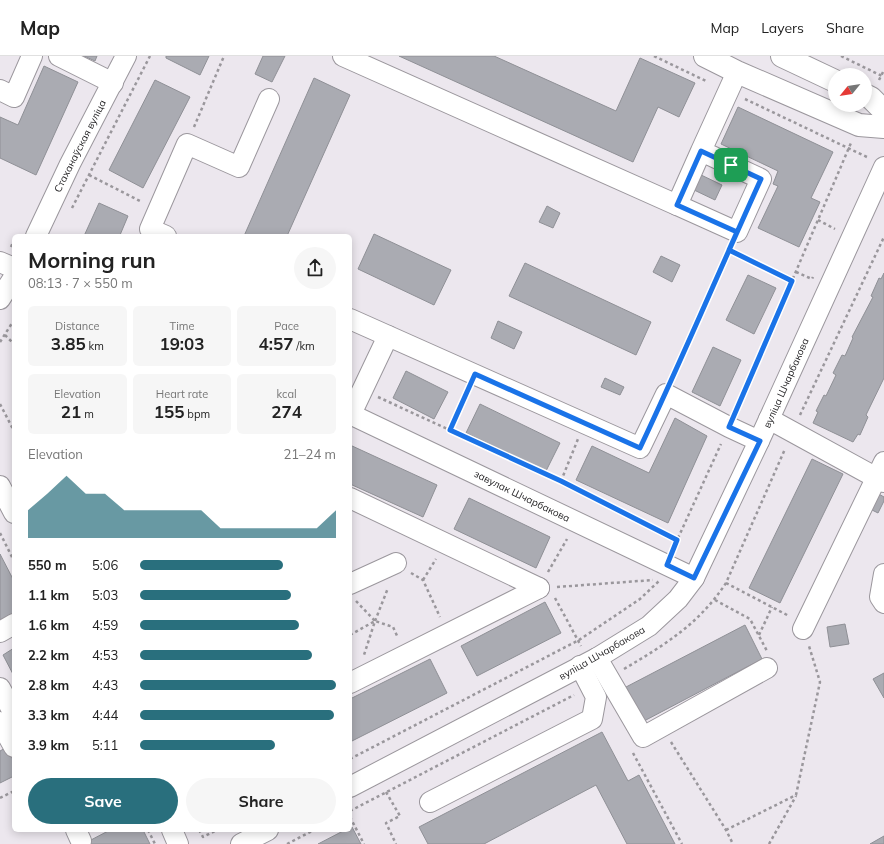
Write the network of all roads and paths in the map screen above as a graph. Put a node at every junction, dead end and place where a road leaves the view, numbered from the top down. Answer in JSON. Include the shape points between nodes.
{"nodes":[{"id":1,"x":32,"y":56,"type":"edge"},
{"id":2,"x":59,"y":56,"type":"edge"},
{"id":3,"x":126,"y":56,"type":"edge"},
{"id":4,"x":150,"y":56,"type":"edge"},
{"id":5,"x":224,"y":56,"type":"edge"},
{"id":6,"x":343,"y":56,"type":"edge"},
{"id":7,"x":705,"y":56,"type":"edge"},
{"id":8,"x":782,"y":56,"type":"edge"},
{"id":9,"x":841,"y":56,"type":"edge"},
{"id":10,"x":884,"y":70,"type":"edge"},
{"id":11,"x":737,"y":72,"type":"junction"},
{"id":12,"x":883,"y":76,"type":"edge"},
{"id":13,"x":828,"y":78,"type":"edge"},
{"id":14,"x":113,"y":82,"type":"junction"},
{"id":15,"x":0,"y":90,"type":"edge"},
{"id":16,"x":269,"y":99,"type":"dead end"},
{"id":17,"x":872,"y":99,"type":"edge"},
{"id":18,"x":884,"y":111,"type":"edge"},
{"id":19,"x":884,"y":127,"type":"edge"},
{"id":20,"x":186,"y":144,"type":"junction"},
{"id":21,"x":849,"y":147,"type":"dead end"},
{"id":22,"x":701,"y":151,"type":"junction"},
{"id":23,"x":70,"y":164,"type":"junction"},
{"id":24,"x":884,"y":167,"type":"edge"},
{"id":25,"x":90,"y":176,"type":"junction"},
{"id":26,"x":677,"y":205,"type":"junction"},
{"id":27,"x":71,"y":209,"type":"dead end"},
{"id":28,"x":159,"y":210,"type":"junction"},
{"id":29,"x":818,"y":220,"type":"junction"},
{"id":30,"x":37,"y":234,"type":"edge"},
{"id":31,"x":161,"y":234,"type":"edge"},
{"id":32,"x":832,"y":235,"type":"dead end"},
{"id":33,"x":733,"y":241,"type":"junction"},
{"id":34,"x":0,"y":262,"type":"edge"},
{"id":35,"x":12,"y":267,"type":"edge"},
{"id":36,"x":796,"y":272,"type":"junction"},
{"id":37,"x":815,"y":273,"type":"dead end"},
{"id":38,"x":12,"y":280,"type":"edge"},
{"id":39,"x":792,"y":281,"type":"junction"},
{"id":40,"x":0,"y":299,"type":"edge"},
{"id":41,"x":352,"y":320,"type":"edge"},
{"id":42,"x":12,"y":323,"type":"edge"},
{"id":43,"x":5,"y":335,"type":"junction"},
{"id":44,"x":388,"y":336,"type":"junction"},
{"id":45,"x":0,"y":342,"type":"edge"},
{"id":46,"x":12,"y":342,"type":"edge"},
{"id":47,"x":475,"y":374,"type":"junction"},
{"id":48,"x":363,"y":390,"type":"junction"},
{"id":49,"x":666,"y":394,"type":"junction"},
{"id":50,"x":0,"y":404,"type":"edge"},
{"id":51,"x":352,"y":412,"type":"edge"},
{"id":52,"x":352,"y":414,"type":"edge"},
{"id":53,"x":769,"y":419,"type":"junction"},
{"id":54,"x":584,"y":423,"type":"junction"},
{"id":55,"x":12,"y":427,"type":"edge"},
{"id":56,"x":729,"y":427,"type":"junction"},
{"id":57,"x":450,"y":430,"type":"junction"},
{"id":58,"x":760,"y":441,"type":"junction"},
{"id":59,"x":881,"y":474,"type":"edge"},
{"id":60,"x":561,"y":481,"type":"junction"},
{"id":61,"x":0,"y":486,"type":"edge"},
{"id":62,"x":352,"y":499,"type":"edge"},
{"id":63,"x":12,"y":509,"type":"edge"},
{"id":64,"x":0,"y":533,"type":"edge"},
{"id":65,"x":569,"y":536,"type":"dead end"},
{"id":66,"x":677,"y":540,"type":"junction"},
{"id":67,"x":446,"y":544,"type":"junction"},
{"id":68,"x":12,"y":557,"type":"edge"},
{"id":69,"x":396,"y":563,"type":"joint"},
{"id":70,"x":667,"y":565,"type":"junction"},
{"id":71,"x":884,"y":574,"type":"edge"},
{"id":72,"x":694,"y":578,"type":"junction"},
{"id":73,"x":423,"y":580,"type":"junction"},
{"id":74,"x":726,"y":583,"type":"dead end"},
{"id":75,"x":544,"y":588,"type":"junction"},
{"id":76,"x":352,"y":590,"type":"edge"},
{"id":77,"x":715,"y":600,"type":"dead end"},
{"id":78,"x":884,"y":603,"type":"edge"},
{"id":79,"x":772,"y":607,"type":"junction"},
{"id":80,"x":376,"y":621,"type":"junction"},
{"id":81,"x":12,"y":625,"type":"edge"},
{"id":82,"x":804,"y":627,"type":"junction"},
{"id":83,"x":0,"y":632,"type":"edge"},
{"id":84,"x":352,"y":634,"type":"edge"},
{"id":85,"x":447,"y":634,"type":"junction"},
{"id":86,"x":759,"y":635,"type":"junction"},
{"id":87,"x":579,"y":640,"type":"junction"},
{"id":88,"x":406,"y":655,"type":"junction"},
{"id":89,"x":589,"y":662,"type":"junction"},
{"id":90,"x":767,"y":668,"type":"joint"},
{"id":91,"x":353,"y":681,"type":"edge"},
{"id":92,"x":0,"y":688,"type":"edge"},
{"id":93,"x":12,"y":710,"type":"edge"},
{"id":94,"x":0,"y":722,"type":"edge"},
{"id":95,"x":669,"y":737,"type":"dead end"},
{"id":96,"x":12,"y":743,"type":"edge"},
{"id":97,"x":631,"y":748,"type":"dead end"},
{"id":98,"x":352,"y":758,"type":"edge"},
{"id":99,"x":352,"y":786,"type":"edge"},
{"id":100,"x":12,"y":792,"type":"edge"},
{"id":101,"x":386,"y":793,"type":"dead end"},
{"id":102,"x":796,"y":795,"type":"junction"},
{"id":103,"x":0,"y":798,"type":"edge"},
{"id":104,"x":430,"y":802,"type":"dead end"},
{"id":105,"x":352,"y":821,"type":"edge"},
{"id":106,"x":726,"y":830,"type":"junction"},
{"id":107,"x":149,"y":832,"type":"edge"},
{"id":108,"x":173,"y":832,"type":"edge"},
{"id":109,"x":200,"y":832,"type":"edge"},
{"id":110,"x":213,"y":832,"type":"edge"},
{"id":111,"x":264,"y":832,"type":"edge"},
{"id":112,"x":310,"y":832,"type":"edge"},
{"id":113,"x":156,"y":844,"type":"edge"},
{"id":114,"x":178,"y":844,"type":"edge"},
{"id":115,"x":241,"y":844,"type":"edge"},
{"id":116,"x":287,"y":844,"type":"edge"},
{"id":117,"x":364,"y":844,"type":"edge"},
{"id":118,"x":396,"y":844,"type":"edge"},
{"id":119,"x":682,"y":844,"type":"edge"},
{"id":120,"x":733,"y":844,"type":"edge"},
{"id":121,"x":769,"y":844,"type":"edge"}],
"edges":[{"from":1,"to":15,"type":"street","via":[[14,97]]},
{"from":2,"to":14,"type":"street"},
{"from":3,"to":14,"type":"street","name":"Стаханаўская вуліца"},
{"from":4,"to":25,"type":"path"},
{"from":5,"to":20,"type":"path"},
{"from":6,"to":26,"type":"street"},
{"from":7,"to":11,"type":"main road"},
{"from":8,"to":13,"type":"main road"},
{"from":9,"to":12,"type":"path"},
{"from":10,"to":12,"type":"path"},
{"from":11,"to":19,"type":"main road","via":[[859,125]]},
{"from":11,"to":22,"type":"street"},
{"from":14,"to":23,"type":"street","name":"Стаханаўская вуліца"},
{"from":16,"to":20,"type":"street","via":[[239,166]]},
{"from":17,"to":18,"type":"main road"},
{"from":20,"to":28,"type":"street"},
{"from":21,"to":29,"type":"path"},
{"from":22,"to":26,"type":"street"},
{"from":22,"to":33,"type":"street","via":[[761,179]]},
{"from":23,"to":25,"type":"path"},
{"from":23,"to":30,"type":"street","name":"Стаханаўская вуліца"},
{"from":24,"to":53,"type":"street","name":"вуліца Шчарбакова"},
{"from":25,"to":27,"type":"path"},
{"from":25,"to":28,"type":"path"},
{"from":26,"to":33,"type":"street"},
{"from":28,"to":31,"type":"street","via":[[150,229]]},
{"from":29,"to":32,"type":"path","via":[[835,228]]},
{"from":29,"to":36,"type":"path"},
{"from":33,"to":39,"type":"path"},
{"from":33,"to":49,"type":"path"},
{"from":34,"to":35,"type":"street"},
{"from":36,"to":37,"type":"path","via":[[812,279]]},
{"from":36,"to":39,"type":"path"},
{"from":38,"to":40,"type":"street"},
{"from":39,"to":56,"type":"path"},
{"from":41,"to":44,"type":"street"},
{"from":42,"to":43,"type":"path"},
{"from":43,"to":45,"type":"path"},
{"from":43,"to":46,"type":"path"},
{"from":44,"to":47,"type":"street"},
{"from":44,"to":48,"type":"street"},
{"from":47,"to":54,"type":"street"},
{"from":47,"to":57,"type":"path"},
{"from":48,"to":51,"type":"street"},
{"from":48,"to":57,"type":"path"},
{"from":49,"to":54,"type":"street","via":[[640,448]]},
{"from":49,"to":56,"type":"street"},
{"from":50,"to":55,"type":"path"},
{"from":52,"to":70,"type":"street","name":"завулак Шчарбакова"},
{"from":53,"to":58,"type":"street","name":"вуліца Шчарбакова"},
{"from":53,"to":59,"type":"street"},
{"from":54,"to":60,"type":"path"},
{"from":56,"to":58,"type":"street"},
{"from":56,"to":66,"type":"path"},
{"from":57,"to":60,"type":"path"},
{"from":58,"to":72,"type":"street","name":"вуліца Шчарбакова"},
{"from":59,"to":82,"type":"street"},
{"from":60,"to":66,"type":"path"},
{"from":61,"to":63,"type":"street"},
{"from":62,"to":67,"type":"street"},
{"from":64,"to":68,"type":"path"},
{"from":65,"to":75,"type":"path"},
{"from":66,"to":70,"type":"path"},
{"from":67,"to":73,"type":"path"},
{"from":67,"to":75,"type":"street"},
{"from":69,"to":73,"type":"path"},
{"from":69,"to":76,"type":"street"},
{"from":70,"to":72,"type":"street","name":"завулак Шчарбакова"},
{"from":71,"to":78,"type":"street","via":[[880,597]]},
{"from":72,"to":89,"type":"street","name":"вуліца Шчарбакова","via":[[678,599],[649,626]]},
{"from":73,"to":85,"type":"path"},
{"from":74,"to":79,"type":"path"},
{"from":75,"to":85,"type":"street"},
{"from":75,"to":87,"type":"path"},
{"from":75,"to":87,"type":"path","via":[[660,580],[640,599]]},
{"from":76,"to":80,"type":"path","via":[[356,601]]},
{"from":77,"to":86,"type":"path","via":[[750,619]]},
{"from":79,"to":82,"type":"path"},
{"from":79,"to":86,"type":"path"},
{"from":80,"to":84,"type":"path"},
{"from":80,"to":88,"type":"path","via":[[393,627]]},
{"from":80,"to":91,"type":"path"},
{"from":81,"to":83,"type":"street"},
{"from":82,"to":102,"type":"path","via":[[820,682]]},
{"from":85,"to":88,"type":"street"},
{"from":86,"to":90,"type":"path","via":[[768,653]]},
{"from":87,"to":98,"type":"path"},
{"from":88,"to":91,"type":"street"},
{"from":89,"to":90,"type":"street","via":[[643,737]]},
{"from":89,"to":99,"type":"street","name":"вуліца Шчарбакова"},
{"from":89,"to":104,"type":"street","via":[[596,697],[592,719]]},
{"from":92,"to":93,"type":"street"},
{"from":94,"to":96,"type":"street"},
{"from":95,"to":106,"type":"path"},
{"from":97,"to":119,"type":"path"},
{"from":100,"to":103,"type":"path"},
{"from":101,"to":118,"type":"path","via":[[400,816],[386,823]]},
{"from":102,"to":106,"type":"path"},
{"from":102,"to":121,"type":"path"},
{"from":105,"to":117,"type":"path"},
{"from":106,"to":120,"type":"path"},
{"from":107,"to":113,"type":"path"},
{"from":108,"to":114,"type":"street"},
{"from":109,"to":110,"type":"path","via":[[203,837]]},
{"from":111,"to":115,"type":"street"},
{"from":112,"to":116,"type":"path"}]}
